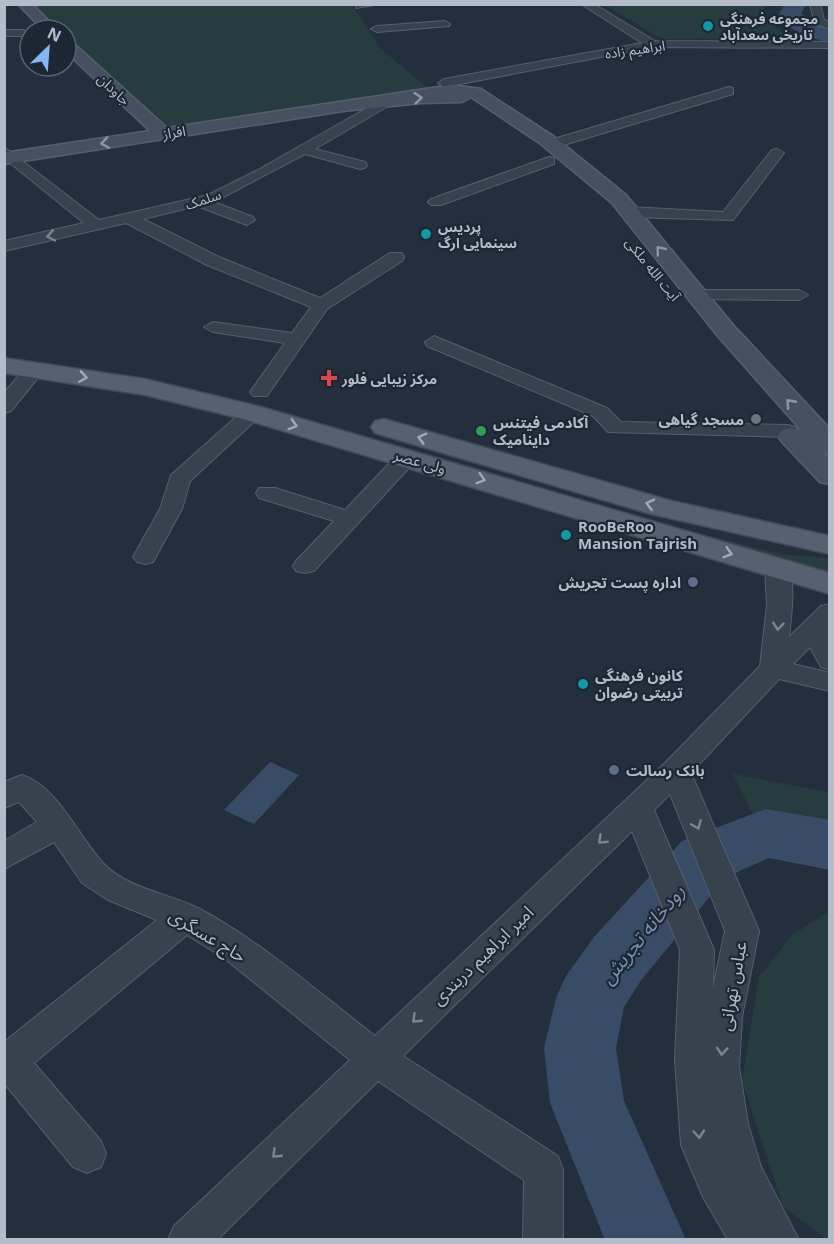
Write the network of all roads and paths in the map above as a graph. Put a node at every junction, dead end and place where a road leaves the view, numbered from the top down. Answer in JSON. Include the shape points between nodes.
{"nodes":[{"id":1,"x":24,"y":4,"type":"edge"},
{"id":2,"x":376,"y":4,"type":"edge"},
{"id":3,"x":586,"y":4,"type":"edge"},
{"id":4,"x":815,"y":4,"type":"edge"},
{"id":5,"x":360,"y":6,"type":"edge"},
{"id":6,"x":39,"y":18,"type":"edge"},
{"id":7,"x":445,"y":24,"type":"dead end"},
{"id":8,"x":830,"y":26,"type":"edge"},
{"id":9,"x":377,"y":29,"type":"dead end"},
{"id":10,"x":653,"y":44,"type":"junction"},
{"id":11,"x":830,"y":45,"type":"edge"},
{"id":12,"x":78,"y":55,"type":"edge"},
{"id":13,"x":453,"y":90,"type":"junction"},
{"id":14,"x":729,"y":92,"type":"dead end"},
{"id":15,"x":383,"y":103,"type":"junction"},
{"id":16,"x":343,"y":105,"type":"junction"},
{"id":17,"x":163,"y":134,"type":"junction"},
{"id":18,"x":304,"y":150,"type":"junction"},
{"id":19,"x":551,"y":153,"type":"junction"},
{"id":20,"x":777,"y":153,"type":"dead end"},
{"id":21,"x":7,"y":156,"type":"edge"},
{"id":22,"x":360,"y":165,"type":"dead end"},
{"id":23,"x":199,"y":202,"type":"junction"},
{"id":24,"x":436,"y":202,"type":"dead end"},
{"id":25,"x":629,"y":212,"type":"junction"},
{"id":26,"x":129,"y":219,"type":"junction"},
{"id":27,"x":247,"y":220,"type":"dead end"},
{"id":28,"x":97,"y":226,"type":"junction"},
{"id":29,"x":4,"y":246,"type":"edge"},
{"id":30,"x":396,"y":257,"type":"dead end"},
{"id":31,"x":799,"y":295,"type":"dead end"},
{"id":32,"x":697,"y":296,"type":"junction"},
{"id":33,"x":321,"y":305,"type":"junction"},
{"id":34,"x":213,"y":327,"type":"dead end"},
{"id":35,"x":297,"y":339,"type":"junction"},
{"id":36,"x":434,"y":342,"type":"dead end"},
{"id":37,"x":4,"y":345,"type":"edge"},
{"id":38,"x":4,"y":365,"type":"edge"},
{"id":39,"x":35,"y":369,"type":"junction"},
{"id":40,"x":256,"y":403,"type":"junction"},
{"id":41,"x":4,"y":407,"type":"edge"},
{"id":42,"x":788,"y":431,"type":"junction"},
{"id":43,"x":830,"y":446,"type":"edge"},
{"id":44,"x":408,"y":457,"type":"junction"},
{"id":45,"x":830,"y":476,"type":"edge"},
{"id":46,"x":267,"y":493,"type":"dead end"},
{"id":47,"x":350,"y":519,"type":"junction"},
{"id":48,"x":830,"y":545,"type":"edge"},
{"id":49,"x":146,"y":557,"type":"dead end"},
{"id":50,"x":305,"y":566,"type":"dead end"},
{"id":51,"x":777,"y":567,"type":"junction"},
{"id":52,"x":830,"y":584,"type":"edge"},
{"id":53,"x":824,"y":618,"type":"edge"},
{"id":54,"x":830,"y":661,"type":"edge"},
{"id":55,"x":773,"y":669,"type":"junction"},
{"id":56,"x":830,"y":682,"type":"edge"},
{"id":57,"x":675,"y":771,"type":"junction"},
{"id":58,"x":13,"y":791,"type":"edge"},
{"id":59,"x":637,"y":806,"type":"junction"},
{"id":60,"x":58,"y":824,"type":"junction"},
{"id":61,"x":4,"y":857,"type":"edge"},
{"id":62,"x":185,"y":917,"type":"junction"},
{"id":63,"x":375,"y":1058,"type":"junction"},
{"id":64,"x":7,"y":1063,"type":"edge"},
{"id":65,"x":87,"y":1154,"type":"dead end"},
{"id":66,"x":188,"y":1239,"type":"edge"},
{"id":67,"x":543,"y":1239,"type":"edge"},
{"id":68,"x":751,"y":1239,"type":"edge"},
{"id":69,"x":779,"y":1239,"type":"edge"}],
"edges":[{"from":1,"to":6,"type":"street"},
{"from":2,"to":5,"type":"street"},
{"from":3,"to":10,"type":"street"},
{"from":4,"to":8,"type":"street","via":[[819,22]]},
{"from":7,"to":9,"type":"street"},
{"from":10,"to":11,"type":"street","name":"ابراهیم زاده"},
{"from":10,"to":13,"type":"street","name":"ابراهیم زاده"},
{"from":12,"to":17,"type":"street","name":"جاودان"},
{"from":15,"to":13,"type":"street","name":"افراز","one_way":true},
{"from":13,"to":16,"type":"street","name":"افراز"},
{"from":13,"to":19,"type":"street","name":"آیت الله ملکی"},
{"from":14,"to":19,"type":"street"},
{"from":15,"to":16,"type":"street","name":"افراز"},
{"from":15,"to":18,"type":"street","name":"سلمک"},
{"from":16,"to":17,"type":"street","name":"افراز"},
{"from":17,"to":21,"type":"street","name":"افراز","one_way":true},
{"from":18,"to":22,"type":"street"},
{"from":18,"to":23,"type":"street","name":"سلمک","via":[[234,189]]},
{"from":19,"to":24,"type":"street"},
{"from":19,"to":25,"type":"street","name":"آیت الله ملکی","via":[[619,199]]},
{"from":19,"to":42,"type":"street","name":"آیت الله ملکی","via":[[596,198]]},
{"from":20,"to":25,"type":"street","via":[[727,217]]},
{"from":21,"to":28,"type":"street"},
{"from":23,"to":26,"type":"street","name":"سلمک"},
{"from":23,"to":27,"type":"street"},
{"from":32,"to":25,"type":"street","name":"آیت الله ملکی","one_way":true},
{"from":26,"to":28,"type":"street","name":"سلمک"},
{"from":26,"to":33,"type":"street","via":[[213,261]]},
{"from":28,"to":29,"type":"street","name":"سلمک","one_way":true},
{"from":30,"to":33,"type":"street"},
{"from":31,"to":32,"type":"street"},
{"from":43,"to":32,"type":"street","name":"آیت الله ملکی","one_way":true},
{"from":33,"to":35,"type":"street"},
{"from":34,"to":35,"type":"street"},
{"from":35,"to":40,"type":"street"},
{"from":36,"to":42,"type":"street","via":[[600,412],[615,428]]},
{"from":37,"to":40,"type":"main road","name":"ولی عصر","via":[[156,368]]},
{"from":38,"to":39,"type":"main road","name":"ولی عصر"},
{"from":39,"to":40,"type":"main road","name":"ولی عصر","one_way":true},
{"from":39,"to":41,"type":"street"},
{"from":40,"to":44,"type":"main road","name":"ولی عصر","one_way":true},
{"from":48,"to":40,"type":"main road","name":"ولی عصر","one_way":true,"via":[[778,537]]},
{"from":40,"to":49,"type":"street","via":[[179,480],[171,509]]},
{"from":42,"to":45,"type":"street","name":"آیت الله ملکی"},
{"from":44,"to":47,"type":"street"},
{"from":44,"to":51,"type":"main road","name":"ولی عصر","one_way":true},
{"from":46,"to":47,"type":"street"},
{"from":47,"to":50,"type":"street"},
{"from":51,"to":52,"type":"main road","name":"ولی عصر"},
{"from":51,"to":55,"type":"street","one_way":true,"via":[[780,605]]},
{"from":53,"to":54,"type":"street","via":[[820,642]]},
{"from":53,"to":55,"type":"street","name":"امیر ابراهیم دربندی"},
{"from":55,"to":56,"type":"street"},
{"from":55,"to":57,"type":"street","name":"امیر ابراهیم دربندی"},
{"from":57,"to":59,"type":"street","name":"امیر ابراهیم دربندی"},
{"from":57,"to":69,"type":"street","name":"عباس تهرانی","one_way":true,"via":[[742,932],[724,1017],[721,1066],[729,1124],[744,1175]]},
{"from":58,"to":60,"type":"street","name":"حاج عسگری"},
{"from":59,"to":63,"type":"street","name":"امیر ابراهیم دربندی","one_way":true},
{"from":59,"to":68,"type":"street","name":"عباس تهرانی","one_way":true,"via":[[697,950],[693,1059],[700,1145],[717,1183]]},
{"from":60,"to":61,"type":"street"},
{"from":60,"to":62,"type":"street","name":"حاج عسگری","via":[[93,874],[119,891]]},
{"from":62,"to":63,"type":"street","name":"حاج عسگری","via":[[236,948]]},
{"from":62,"to":64,"type":"street"},
{"from":63,"to":66,"type":"street","name":"امیر ابراهیم دربندی","one_way":true},
{"from":63,"to":67,"type":"street","name":"حاج عسگری","via":[[544,1170]]},
{"from":64,"to":65,"type":"street"}]}
